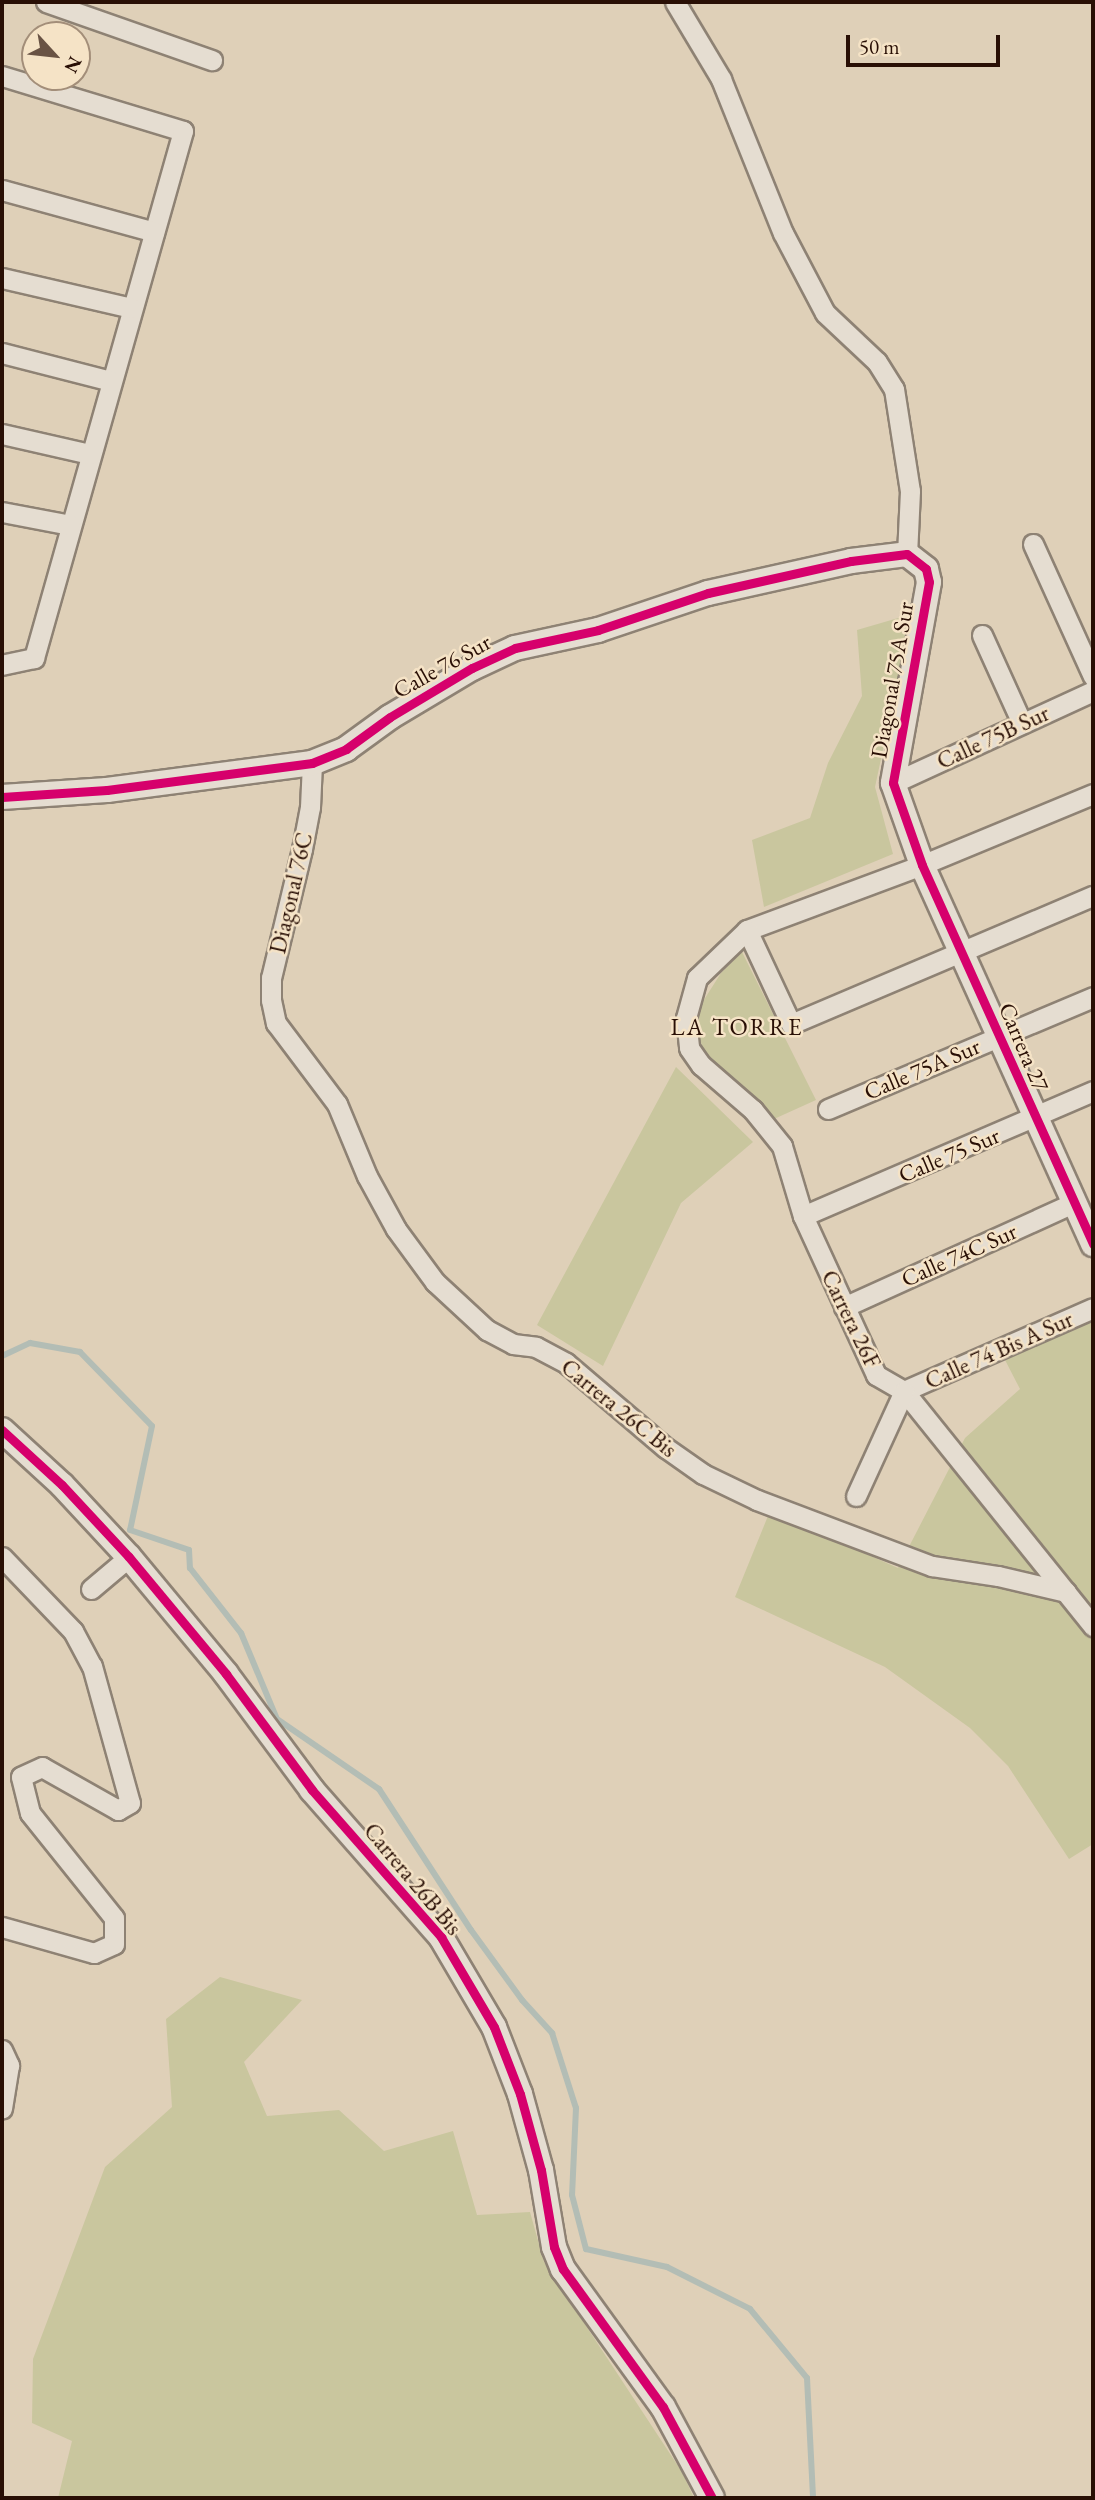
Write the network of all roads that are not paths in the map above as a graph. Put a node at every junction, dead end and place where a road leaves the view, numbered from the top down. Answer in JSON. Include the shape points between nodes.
{"nodes":[{"id":1,"x":46,"y":2,"type":"edge"},
{"id":2,"x":676,"y":2,"type":"edge"},
{"id":3,"x":212,"y":60,"type":"dead end"},
{"id":4,"x":2,"y":76,"type":"edge"},
{"id":5,"x":2,"y":190,"type":"edge"},
{"id":6,"x":154,"y":232,"type":"junction"},
{"id":7,"x":2,"y":278,"type":"edge"},
{"id":8,"x":132,"y":308,"type":"junction"},
{"id":9,"x":2,"y":353,"type":"edge"},
{"id":10,"x":111,"y":381,"type":"junction"},
{"id":11,"x":2,"y":433,"type":"edge"},
{"id":12,"x":90,"y":454,"type":"junction"},
{"id":13,"x":2,"y":512,"type":"edge"},
{"id":14,"x":70,"y":525,"type":"junction"},
{"id":15,"x":1033,"y":544,"type":"dead end"},
{"id":16,"x":907,"y":554,"type":"junction"},
{"id":17,"x":982,"y":635,"type":"dead end"},
{"id":18,"x":2,"y":665,"type":"edge"},
{"id":19,"x":1093,"y":676,"type":"edge"},
{"id":20,"x":1093,"y":691,"type":"edge"},
{"id":21,"x":1022,"y":723,"type":"junction"},
{"id":22,"x":312,"y":762,"type":"junction"},
{"id":23,"x":893,"y":783,"type":"junction"},
{"id":24,"x":1093,"y":794,"type":"edge"},
{"id":25,"x":2,"y":797,"type":"edge"},
{"id":26,"x":922,"y":865,"type":"junction"},
{"id":27,"x":1093,"y":896,"type":"edge"},
{"id":28,"x":747,"y":930,"type":"junction"},
{"id":29,"x":962,"y":953,"type":"junction"},
{"id":30,"x":1093,"y":997,"type":"edge"},
{"id":31,"x":276,"y":1023,"type":"joint"},
{"id":32,"x":998,"y":1036,"type":"junction"},
{"id":33,"x":1093,"y":1091,"type":"edge"},
{"id":34,"x":828,"y":1109,"type":"dead end"},
{"id":35,"x":1034,"y":1119,"type":"junction"},
{"id":36,"x":1073,"y":1203,"type":"junction"},
{"id":37,"x":803,"y":1216,"type":"junction"},
{"id":38,"x":1093,"y":1244,"type":"edge"},
{"id":39,"x":844,"y":1307,"type":"junction"},
{"id":40,"x":1093,"y":1308,"type":"edge"},
{"id":41,"x":904,"y":1391,"type":"junction"},
{"id":42,"x":2,"y":1430,"type":"edge"},
{"id":43,"x":856,"y":1496,"type":"dead end"},
{"id":44,"x":2,"y":1557,"type":"edge"},
{"id":45,"x":129,"y":1557,"type":"junction"},
{"id":46,"x":91,"y":1589,"type":"dead end"},
{"id":47,"x":1066,"y":1592,"type":"junction"},
{"id":48,"x":1093,"y":1626,"type":"edge"},
{"id":49,"x":2,"y":1927,"type":"edge"},
{"id":50,"x":2,"y":2050,"type":"edge"},
{"id":51,"x":2,"y":2108,"type":"edge"},
{"id":52,"x":712,"y":2498,"type":"edge"}],
"edges":[{"from":1,"to":3,"type":"street"},
{"from":2,"to":16,"type":"street","via":[[721,79],[783,233],[825,313],[877,362],[894,389],[910,491]]},
{"from":4,"to":6,"type":"street","via":[[183,131]]},
{"from":5,"to":6,"type":"street"},
{"from":6,"to":8,"type":"street"},
{"from":7,"to":8,"type":"street"},
{"from":8,"to":10,"type":"street"},
{"from":9,"to":10,"type":"street"},
{"from":10,"to":12,"type":"street"},
{"from":11,"to":12,"type":"street"},
{"from":12,"to":14,"type":"street"},
{"from":13,"to":14,"type":"street"},
{"from":14,"to":18,"type":"street","via":[[34,658]]},
{"from":15,"to":19,"type":"street"},
{"from":16,"to":22,"type":"street","name":"Calle 76 Sur","via":[[851,561],[708,593],[598,630],[515,648],[390,717],[346,749]]},
{"from":16,"to":23,"type":"street","name":"Diagonal 75A Sur","via":[[926,569],[929,582]]},
{"from":17,"to":21,"type":"street"},
{"from":20,"to":21,"type":"street","name":"Calle 75B Sur"},
{"from":21,"to":23,"type":"street","name":"Calle 75B Sur"},
{"from":22,"to":25,"type":"street","name":"Calle 76 Sur","via":[[107,790]]},
{"from":22,"to":31,"type":"street","name":"Diagonal 76C","via":[[304,839],[271,978]]},
{"from":23,"to":26,"type":"street","name":"Diagonal 75A Sur"},
{"from":24,"to":26,"type":"street"},
{"from":26,"to":28,"type":"street"},
{"from":26,"to":29,"type":"street","name":"Carrera 27"},
{"from":27,"to":29,"type":"street"},
{"from":28,"to":29,"type":"street","via":[[791,1024]]},
{"from":28,"to":37,"type":"street","name":"Carrera 26F","via":[[697,978],[686,1018],[689,1048],[701,1065],[753,1110],[782,1146]]},
{"from":29,"to":32,"type":"street","name":"Carrera 27"},
{"from":30,"to":32,"type":"street","name":"Calle 75A Sur"},
{"from":31,"to":47,"type":"street","name":"Carrera 26C Bis","via":[[337,1104],[367,1176],[397,1229],[435,1282],[487,1329],[566,1363],[666,1448],[703,1474],[757,1500],[932,1566]]},
{"from":32,"to":34,"type":"street","name":"Calle 75A Sur"},
{"from":32,"to":35,"type":"street","name":"Carrera 27"},
{"from":33,"to":35,"type":"street","name":"Calle 75 Sur"},
{"from":35,"to":36,"type":"street","name":"Carrera 27"},
{"from":35,"to":37,"type":"street","name":"Calle 75 Sur"},
{"from":36,"to":38,"type":"street","name":"Carrera 27"},
{"from":36,"to":39,"type":"street","name":"Calle 74C Sur"},
{"from":37,"to":39,"type":"street","name":"Carrera 26F"},
{"from":39,"to":41,"type":"street","name":"Carrera 26F","via":[[876,1375]]},
{"from":40,"to":41,"type":"street","name":"Calle 74 Bis A Sur"},
{"from":41,"to":43,"type":"street"},
{"from":41,"to":47,"type":"street","name":"Carrera 26F"},
{"from":42,"to":45,"type":"street","name":"Carrera 26B Bis","via":[[62,1485]]},
{"from":44,"to":49,"type":"street","via":[[73,1631],[92,1666],[130,1803],[118,1810],[42,1767],[21,1777],[30,1813],[114,1918],[114,1944],[94,1953]]},
{"from":45,"to":46,"type":"street"},
{"from":45,"to":52,"type":"street","name":"Carrera 26B Bis","via":[[226,1674],[312,1790],[448,1947],[494,2027],[520,2094],[563,2269],[663,2407]]},
{"from":47,"to":48,"type":"street","name":"Carrera 26F"},
{"from":50,"to":51,"type":"street","via":[[9,2065]]}]}
